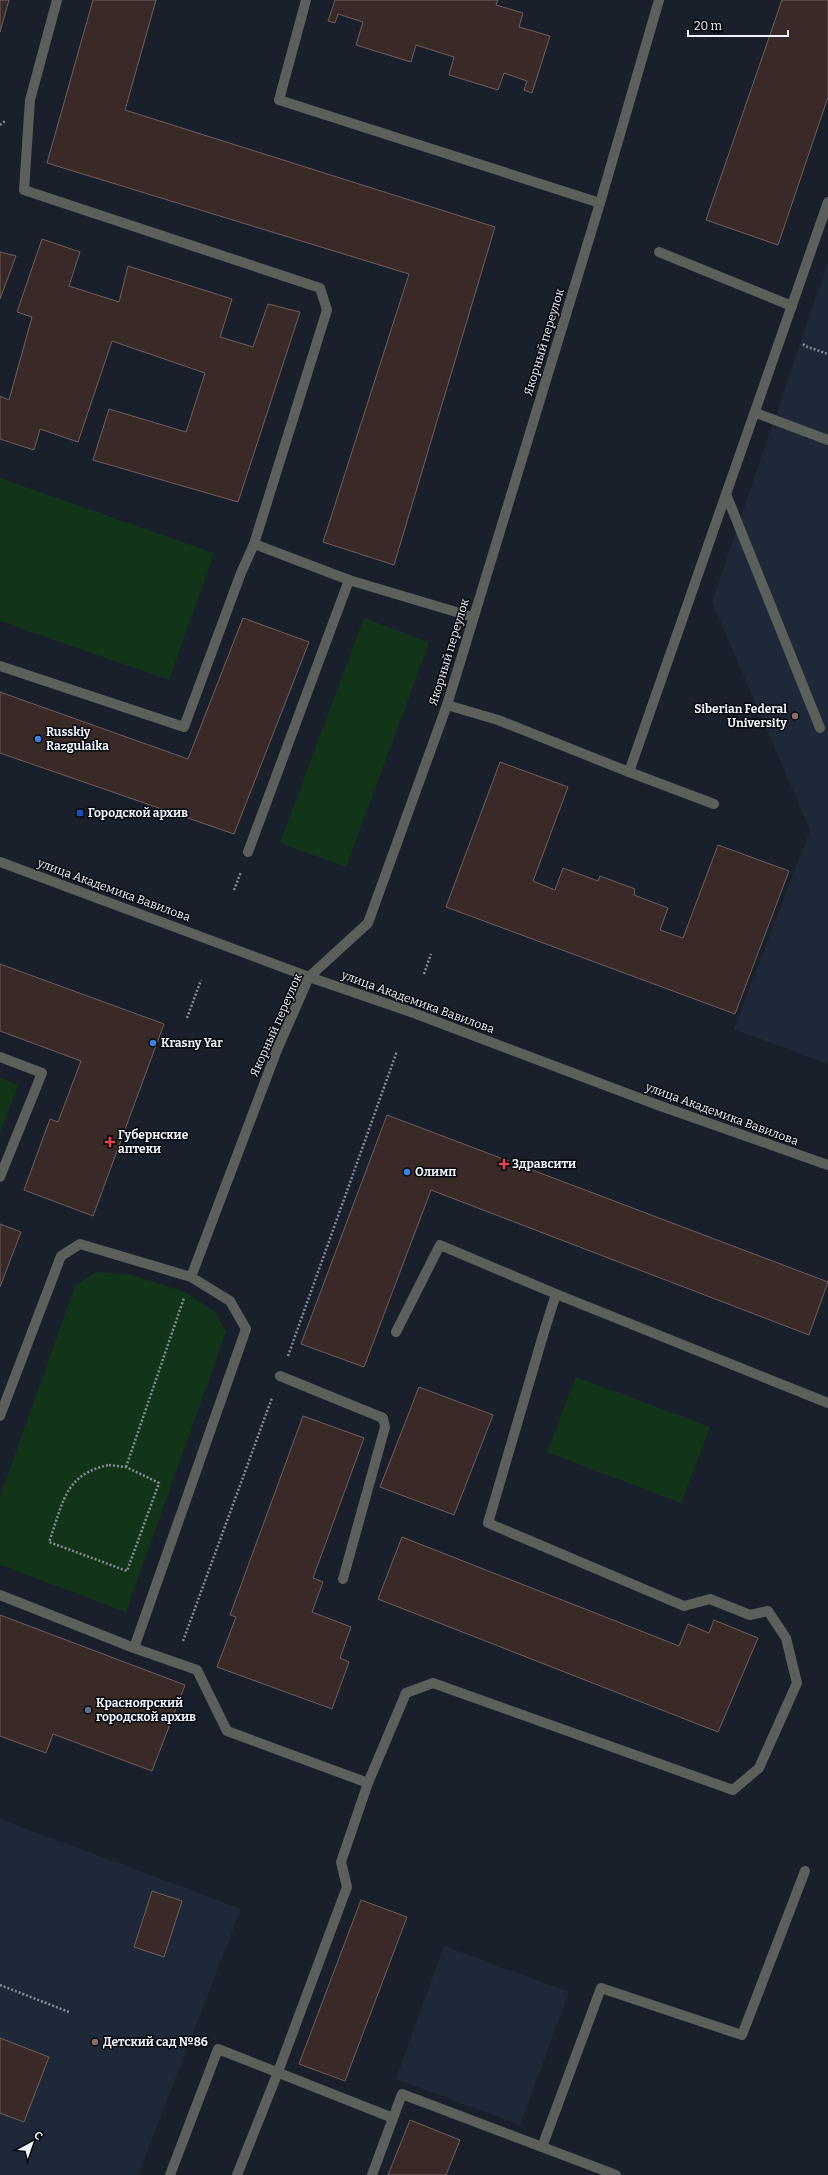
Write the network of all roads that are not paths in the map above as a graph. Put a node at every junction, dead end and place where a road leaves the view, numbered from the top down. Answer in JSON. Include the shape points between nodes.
{"nodes":[{"id":1,"x":57,"y":0,"type":"edge"},
{"id":2,"x":306,"y":0,"type":"edge"},
{"id":3,"x":659,"y":0,"type":"edge"},
{"id":4,"x":828,"y":202,"type":"edge"},
{"id":5,"x":600,"y":203,"type":"junction"},
{"id":6,"x":659,"y":252,"type":"dead end"},
{"id":7,"x":792,"y":306,"type":"junction"},
{"id":8,"x":756,"y":413,"type":"junction"},
{"id":9,"x":828,"y":440,"type":"edge"},
{"id":10,"x":726,"y":494,"type":"junction"},
{"id":11,"x":254,"y":544,"type":"junction"},
{"id":12,"x":349,"y":580,"type":"junction"},
{"id":13,"x":473,"y":617,"type":"junction"},
{"id":14,"x":0,"y":666,"type":"edge"},
{"id":15,"x":447,"y":705,"type":"junction"},
{"id":16,"x":820,"y":728,"type":"dead end"},
{"id":17,"x":629,"y":772,"type":"junction"},
{"id":18,"x":714,"y":804,"type":"dead end"},
{"id":19,"x":248,"y":852,"type":"dead end"},
{"id":20,"x":0,"y":862,"type":"edge"},
{"id":21,"x":309,"y":977,"type":"junction"},
{"id":22,"x":0,"y":1057,"type":"edge"},
{"id":23,"x":828,"y":1165,"type":"edge"},
{"id":24,"x":0,"y":1177,"type":"edge"},
{"id":25,"x":191,"y":1277,"type":"junction"},
{"id":26,"x":556,"y":1294,"type":"junction"},
{"id":27,"x":396,"y":1332,"type":"dead end"},
{"id":28,"x":280,"y":1376,"type":"dead end"},
{"id":29,"x":828,"y":1404,"type":"edge"},
{"id":30,"x":0,"y":1416,"type":"edge"},
{"id":31,"x":342,"y":1579,"type":"dead end"},
{"id":32,"x":0,"y":1595,"type":"edge"},
{"id":33,"x":134,"y":1648,"type":"junction"},
{"id":34,"x":368,"y":1783,"type":"junction"},
{"id":35,"x":805,"y":1871,"type":"dead end"},
{"id":36,"x":278,"y":2072,"type":"junction"},
{"id":37,"x":393,"y":2118,"type":"junction"},
{"id":38,"x":542,"y":2147,"type":"junction"},
{"id":39,"x":170,"y":2175,"type":"edge"},
{"id":40,"x":237,"y":2175,"type":"edge"},
{"id":41,"x":372,"y":2175,"type":"edge"},
{"id":42,"x":616,"y":2175,"type":"edge"}],
"edges":[{"from":1,"to":11,"type":"street","via":[[30,100],[24,190],[320,288],[327,310]]},
{"from":2,"to":5,"type":"street","via":[[279,100]]},
{"from":3,"to":5,"type":"street","name":"Якорный переулок"},
{"from":4,"to":7,"type":"street"},
{"from":5,"to":13,"type":"street","name":"Якорный переулок"},
{"from":6,"to":7,"type":"street"},
{"from":7,"to":8,"type":"street"},
{"from":8,"to":9,"type":"street"},
{"from":8,"to":10,"type":"street"},
{"from":10,"to":16,"type":"street"},
{"from":10,"to":17,"type":"street"},
{"from":11,"to":12,"type":"street"},
{"from":11,"to":14,"type":"street","via":[[184,727]]},
{"from":12,"to":13,"type":"street"},
{"from":12,"to":19,"type":"street"},
{"from":13,"to":15,"type":"street","name":"Якорный переулок"},
{"from":15,"to":17,"type":"street","via":[[498,720]]},
{"from":15,"to":21,"type":"street","name":"Якорный переулок","via":[[368,923]]},
{"from":17,"to":18,"type":"street"},
{"from":20,"to":21,"type":"street","name":"улица Академика Вавилова"},
{"from":21,"to":23,"type":"street","name":"улица Академика Вавилова"},
{"from":21,"to":25,"type":"street","name":"Якорный переулок","via":[[277,1050]]},
{"from":22,"to":24,"type":"street","via":[[42,1073]]},
{"from":25,"to":30,"type":"street","via":[[80,1244],[62,1256]]},
{"from":25,"to":33,"type":"street","via":[[230,1301],[246,1329]]},
{"from":26,"to":27,"type":"street","via":[[440,1245]]},
{"from":26,"to":29,"type":"street"},
{"from":26,"to":34,"type":"street","via":[[488,1523],[684,1606],[710,1599],[750,1615],[768,1611],[786,1638],[797,1683],[759,1768],[732,1790],[433,1683],[406,1693]]},
{"from":28,"to":31,"type":"street","via":[[383,1418],[385,1427]]},
{"from":32,"to":33,"type":"street"},
{"from":33,"to":34,"type":"street","via":[[197,1670],[227,1731]]},
{"from":34,"to":36,"type":"street","via":[[341,1862],[347,1887]]},
{"from":35,"to":38,"type":"street","via":[[742,2036],[600,1988]]},
{"from":36,"to":37,"type":"street"},
{"from":36,"to":39,"type":"street","via":[[218,2049]]},
{"from":36,"to":40,"type":"street"},
{"from":37,"to":38,"type":"street","via":[[402,2094]]},
{"from":37,"to":41,"type":"street"},
{"from":38,"to":42,"type":"street"}]}
